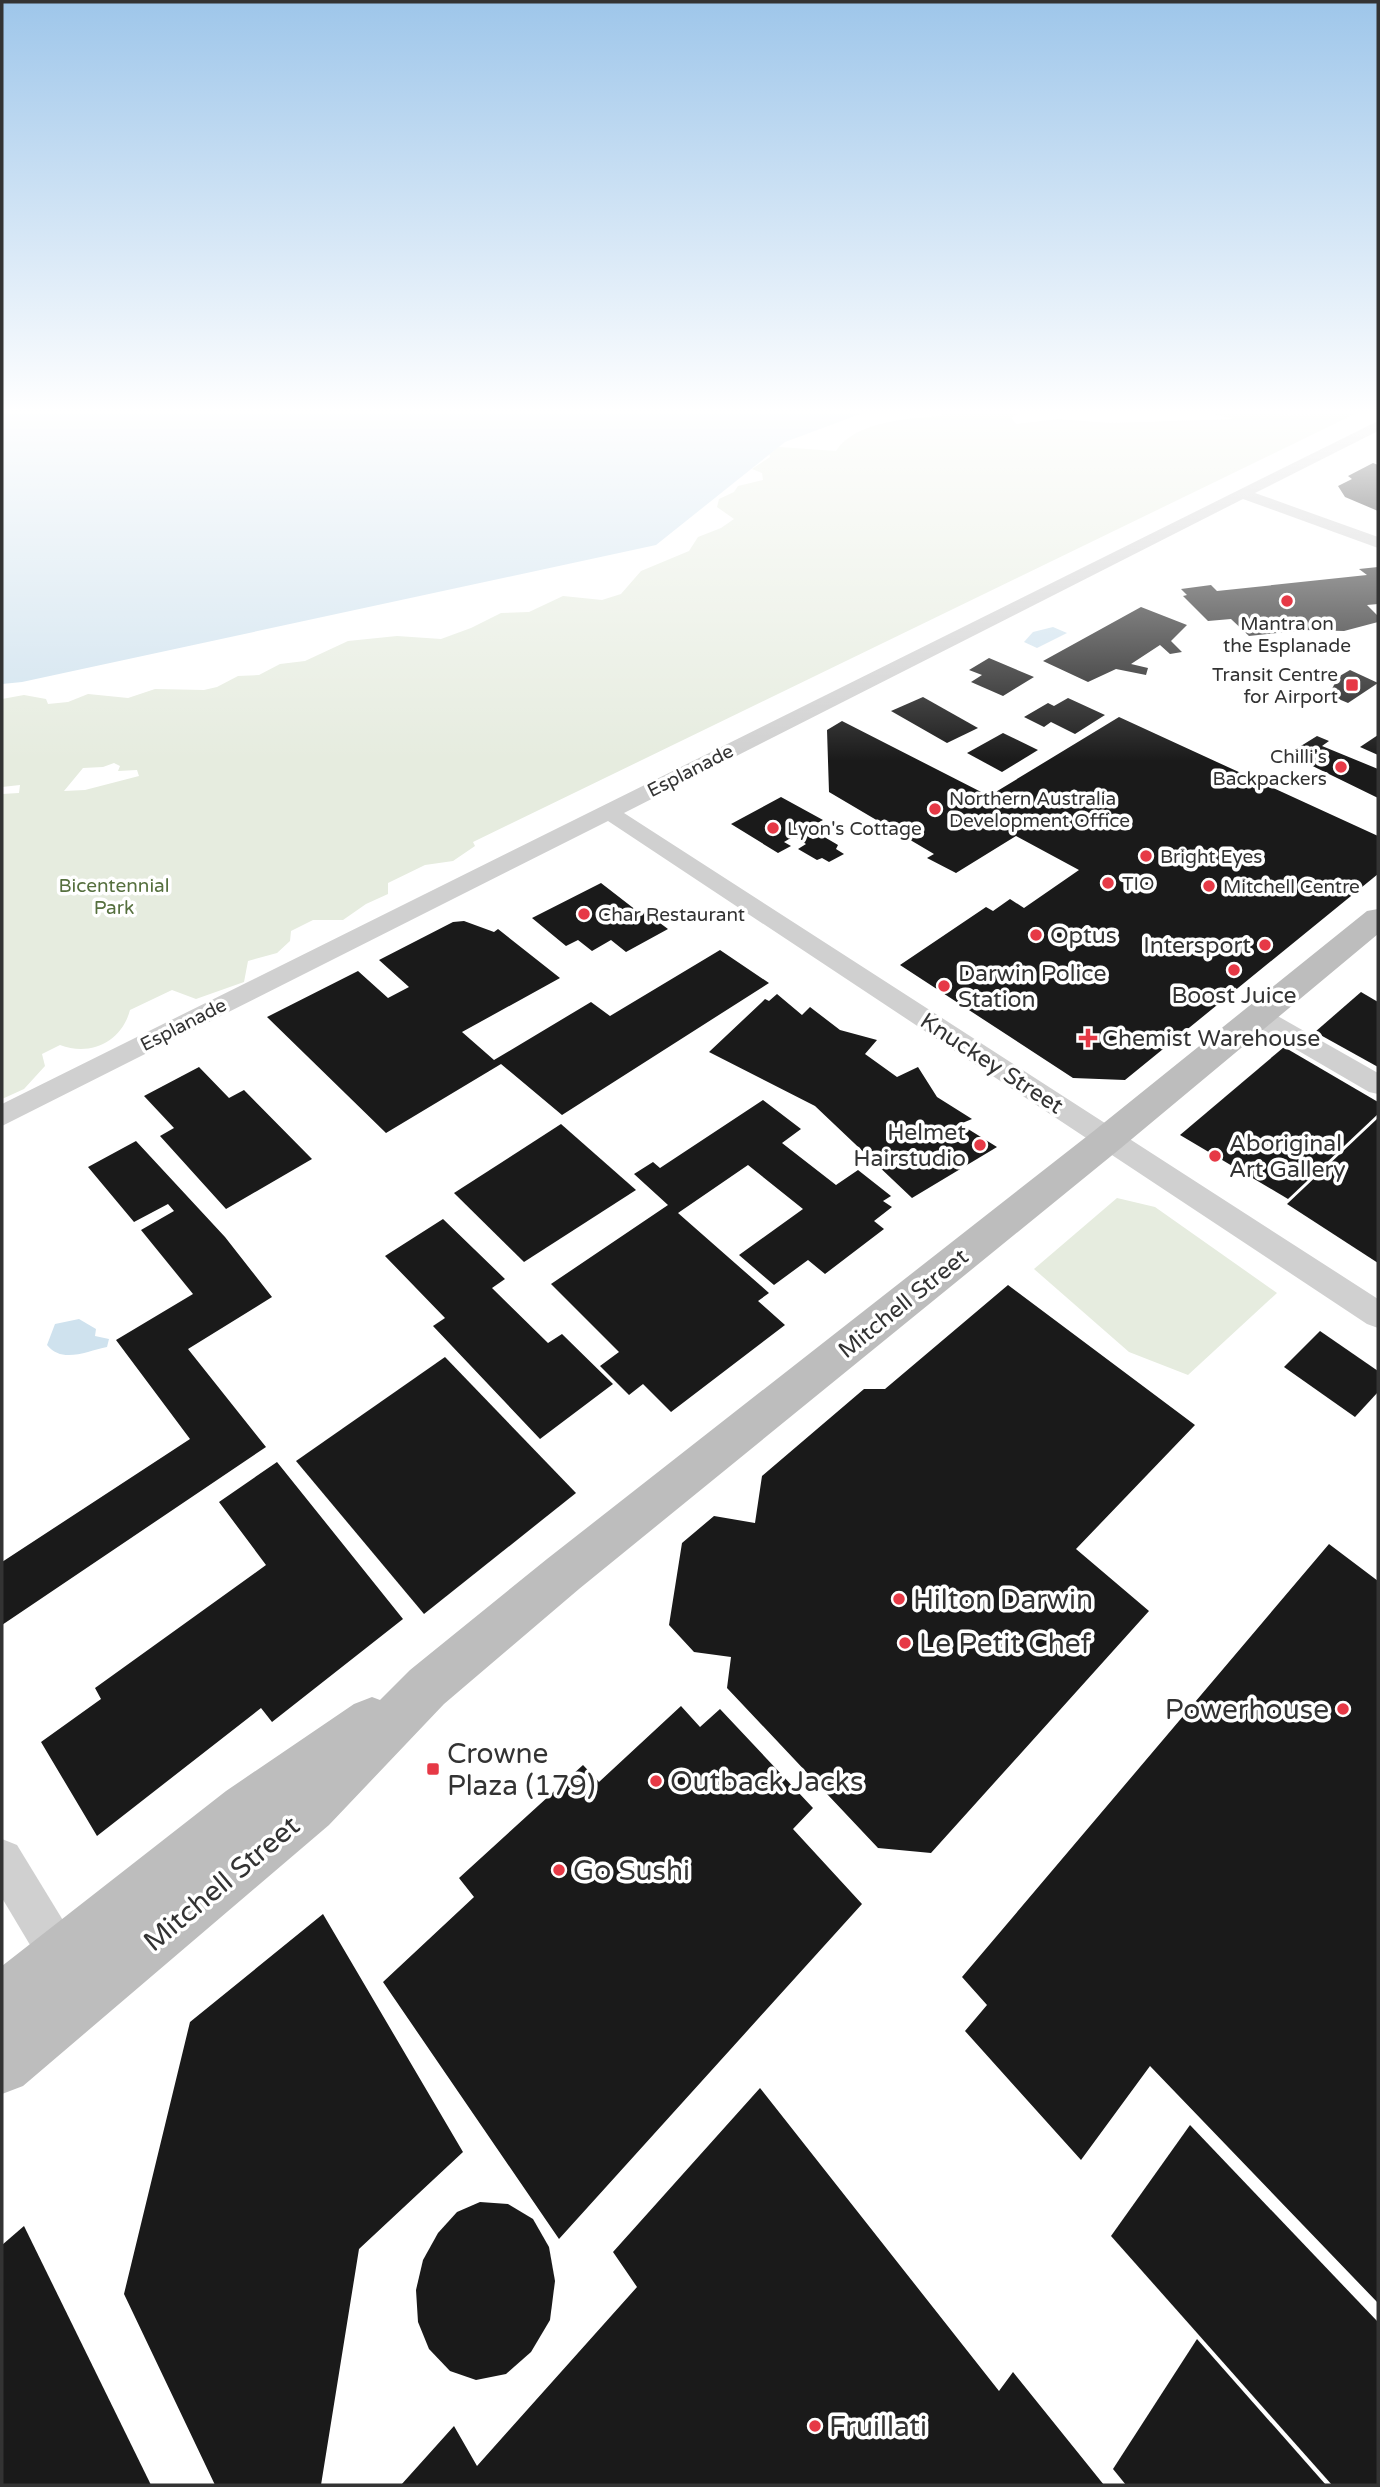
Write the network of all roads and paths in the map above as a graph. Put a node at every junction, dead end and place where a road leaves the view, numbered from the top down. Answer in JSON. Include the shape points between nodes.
{"nodes":[{"id":1,"x":1169,"y":529,"type":"edge"},
{"id":2,"x":1340,"y":529,"type":"edge"},
{"id":3,"x":1378,"y":543,"type":"edge"},
{"id":4,"x":607,"y":811,"type":"junction"},
{"id":5,"x":1378,"y":918,"type":"edge"},
{"id":6,"x":1258,"y":1016,"type":"junction"},
{"id":7,"x":1378,"y":1085,"type":"edge"},
{"id":8,"x":2,"y":1115,"type":"edge"},
{"id":9,"x":1108,"y":1139,"type":"junction"},
{"id":10,"x":1378,"y":1315,"type":"edge"},
{"id":11,"x":2,"y":1860,"type":"edge"},
{"id":12,"x":71,"y":1977,"type":"junction"},
{"id":13,"x":2,"y":2001,"type":"edge"},
{"id":14,"x":2,"y":2065,"type":"edge"}],
"edges":[{"from":1,"to":4,"type":"street","name":"Esplanade"},
{"from":2,"to":3,"type":"street"},
{"from":4,"to":8,"type":"street","name":"Esplanade"},
{"from":4,"to":9,"type":"street","name":"Knuckey Street"},
{"from":5,"to":6,"type":"street","name":"Mitchell Street"},
{"from":6,"to":7,"type":"street"},
{"from":6,"to":9,"type":"street","name":"Mitchell Street"},
{"from":9,"to":10,"type":"street","name":"Knuckey Street"},
{"from":9,"to":12,"type":"street","name":"Mitchell Street","via":[[427,1687],[312,1807]]},
{"from":11,"to":12,"type":"street"},
{"from":12,"to":13,"type":"street","name":"Mitchell Street"},
{"from":12,"to":14,"type":"street","name":"Mitchell Street"}]}
